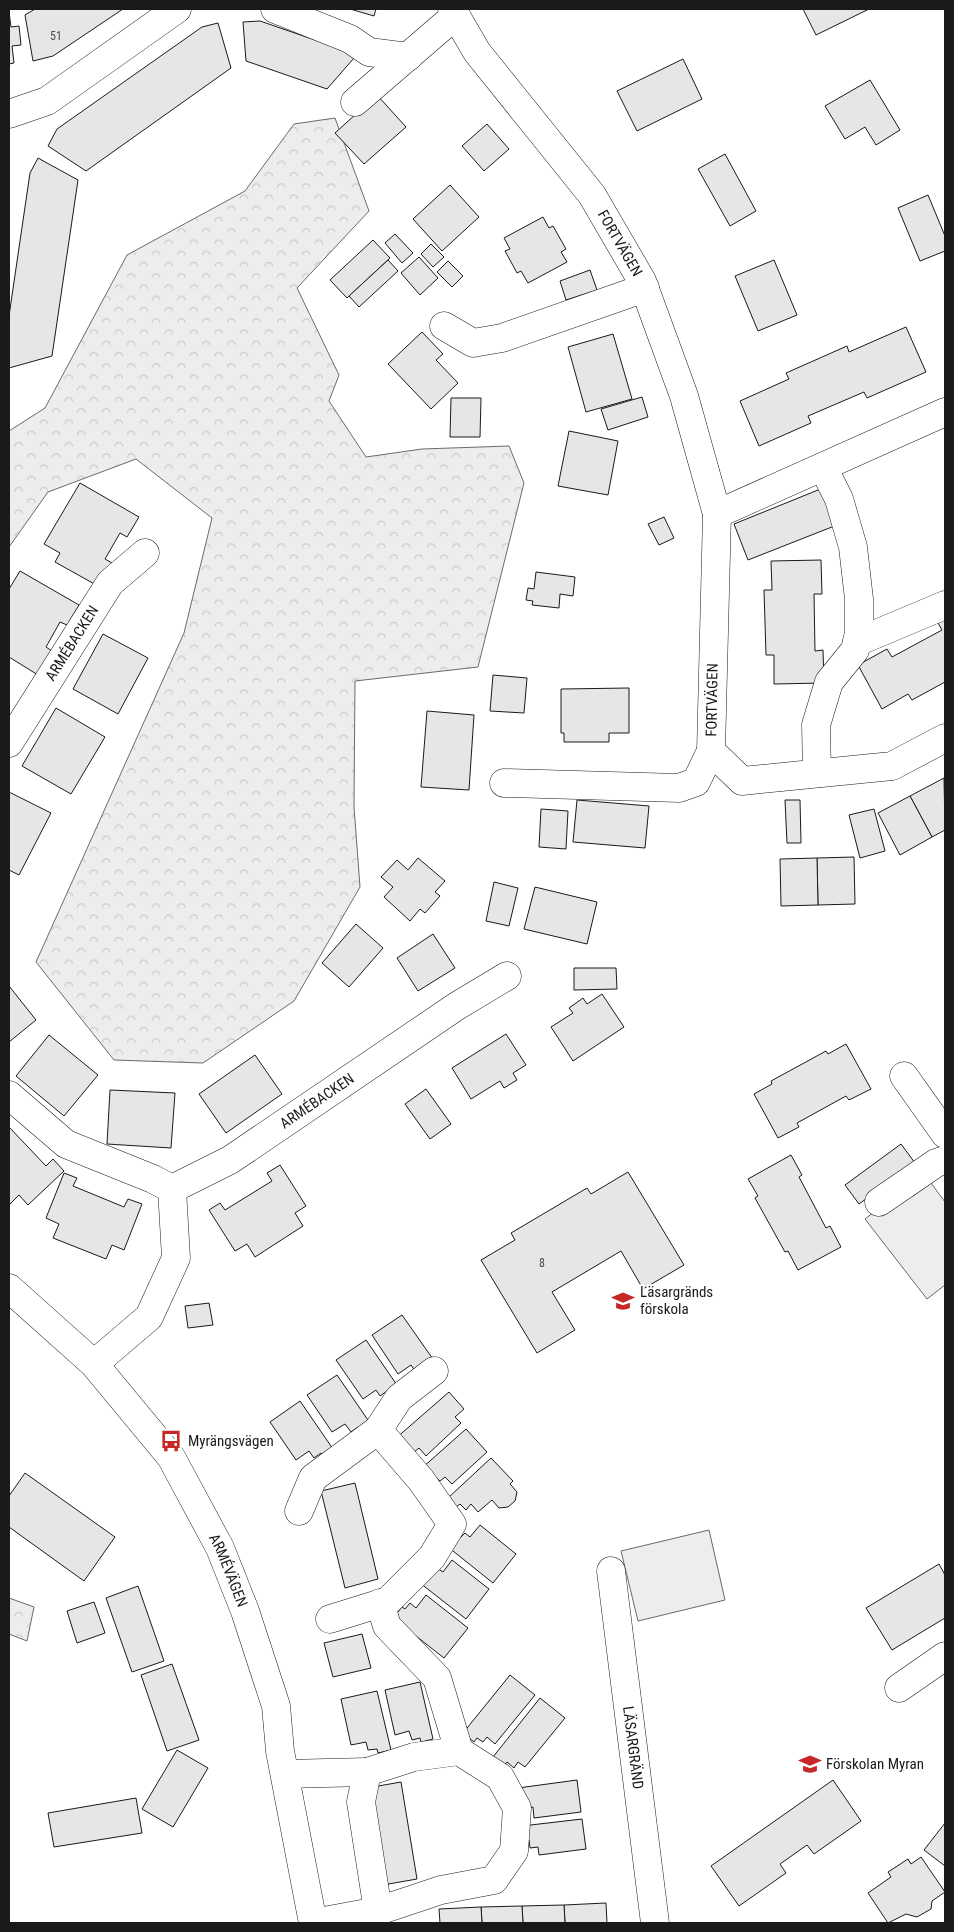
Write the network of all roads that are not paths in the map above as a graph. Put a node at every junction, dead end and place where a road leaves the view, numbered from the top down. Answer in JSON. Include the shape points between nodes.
{"nodes":[{"id":1,"x":176,"y":9,"type":"edge"},
{"id":2,"x":275,"y":9,"type":"edge"},
{"id":3,"x":454,"y":12,"type":"edge"},
{"id":4,"x":408,"y":57,"type":"junction"},
{"id":5,"x":355,"y":102,"type":"dead end"},
{"id":6,"x":9,"y":114,"type":"edge"},
{"id":7,"x":645,"y":288,"type":"junction"},
{"id":8,"x":444,"y":326,"type":"dead end"},
{"id":9,"x":944,"y":416,"type":"edge"},
{"id":10,"x":823,"y":467,"type":"junction"},
{"id":11,"x":717,"y":514,"type":"junction"},
{"id":12,"x":145,"y":553,"type":"dead end"},
{"id":13,"x":945,"y":605,"type":"edge"},
{"id":14,"x":857,"y":642,"type":"junction"},
{"id":15,"x":945,"y":738,"type":"edge"},
{"id":16,"x":9,"y":743,"type":"edge"},
{"id":17,"x":711,"y":751,"type":"junction"},
{"id":18,"x":817,"y":773,"type":"junction"},
{"id":19,"x":504,"y":783,"type":"dead end"},
{"id":20,"x":507,"y":976,"type":"dead end"},
{"id":21,"x":904,"y":1076,"type":"dead end"},
{"id":22,"x":9,"y":1095,"type":"edge"},
{"id":23,"x":945,"y":1134,"type":"edge"},
{"id":24,"x":945,"y":1160,"type":"edge"},
{"id":25,"x":172,"y":1189,"type":"junction"},
{"id":26,"x":879,"y":1202,"type":"dead end"},
{"id":27,"x":9,"y":1288,"type":"edge"},
{"id":28,"x":94,"y":1364,"type":"junction"},
{"id":29,"x":434,"y":1371,"type":"dead end"},
{"id":30,"x":378,"y":1430,"type":"junction"},
{"id":31,"x":298,"y":1511,"type":"dead end"},
{"id":32,"x":611,"y":1571,"type":"dead end"},
{"id":33,"x":380,"y":1603,"type":"junction"},
{"id":34,"x":330,"y":1620,"type":"dead end"},
{"id":35,"x":945,"y":1656,"type":"edge"},
{"id":36,"x":900,"y":1688,"type":"dead end"},
{"id":37,"x":459,"y":1751,"type":"junction"},
{"id":38,"x":367,"y":1772,"type":"junction"},
{"id":39,"x":285,"y":1774,"type":"junction"},
{"id":40,"x":378,"y":1911,"type":"junction"},
{"id":41,"x":313,"y":1923,"type":"edge"},
{"id":42,"x":655,"y":1923,"type":"edge"}],
"edges":[{"from":1,"to":6,"type":"street","via":[[47,101]]},
{"from":2,"to":4,"type":"street","via":[[350,39],[369,52]]},
{"from":3,"to":4,"type":"street"},
{"from":3,"to":7,"type":"street","name":"FORTVÄGEN","via":[[477,52],[592,196]]},
{"from":4,"to":5,"type":"street"},
{"from":7,"to":8,"type":"street","via":[[502,338],[473,343]]},
{"from":7,"to":11,"type":"street","name":"FORTVÄGEN","via":[[684,396]]},
{"from":9,"to":10,"type":"street"},
{"from":10,"to":11,"type":"street"},
{"from":10,"to":14,"type":"street","via":[[839,499],[853,547],[859,600]]},
{"from":11,"to":17,"type":"street","name":"FORTVÄGEN"},
{"from":12,"to":16,"type":"street","name":"ARMÉBACKEN","via":[[110,583]]},
{"from":13,"to":14,"type":"street"},
{"from":14,"to":18,"type":"street","via":[[856,650],[829,682],[816,725]]},
{"from":15,"to":18,"type":"street","name":"FORTVÄGEN","via":[[892,766]]},
{"from":17,"to":18,"type":"street","name":"FORTVÄGEN","via":[[742,781]]},
{"from":17,"to":19,"type":"street","via":[[696,782],[679,788]]},
{"from":20,"to":25,"type":"street","name":"ARMÉBACKEN","via":[[457,1006],[230,1160]]},
{"from":21,"to":23,"type":"street"},
{"from":22,"to":25,"type":"street","via":[[66,1144],[153,1178]]},
{"from":24,"to":26,"type":"street"},
{"from":25,"to":28,"type":"street","via":[[176,1258],[149,1317]]},
{"from":27,"to":28,"type":"street","name":"ARMÉVÄGEN"},
{"from":28,"to":39,"type":"street","name":"ARMÉVÄGEN","via":[[171,1457],[220,1548],[245,1611],[276,1706]]},
{"from":29,"to":30,"type":"street","via":[[399,1398]]},
{"from":30,"to":31,"type":"street","via":[[313,1478]]},
{"from":30,"to":33,"type":"street","via":[[421,1480],[452,1524],[432,1557],[388,1601]]},
{"from":32,"to":42,"type":"street","name":"LÄSARGRÄND"},
{"from":33,"to":34,"type":"street"},
{"from":33,"to":37,"type":"street","via":[[388,1626],[437,1678]]},
{"from":35,"to":36,"type":"street"},
{"from":37,"to":38,"type":"street","via":[[414,1757]]},
{"from":37,"to":40,"type":"street","via":[[500,1777],[517,1808],[514,1851],[494,1880],[441,1890]]},
{"from":38,"to":39,"type":"street"},
{"from":38,"to":40,"type":"street","via":[[361,1802]]},
{"from":39,"to":41,"type":"street","name":"ARMÉVÄGEN"},
{"from":40,"to":41,"type":"street"}]}
